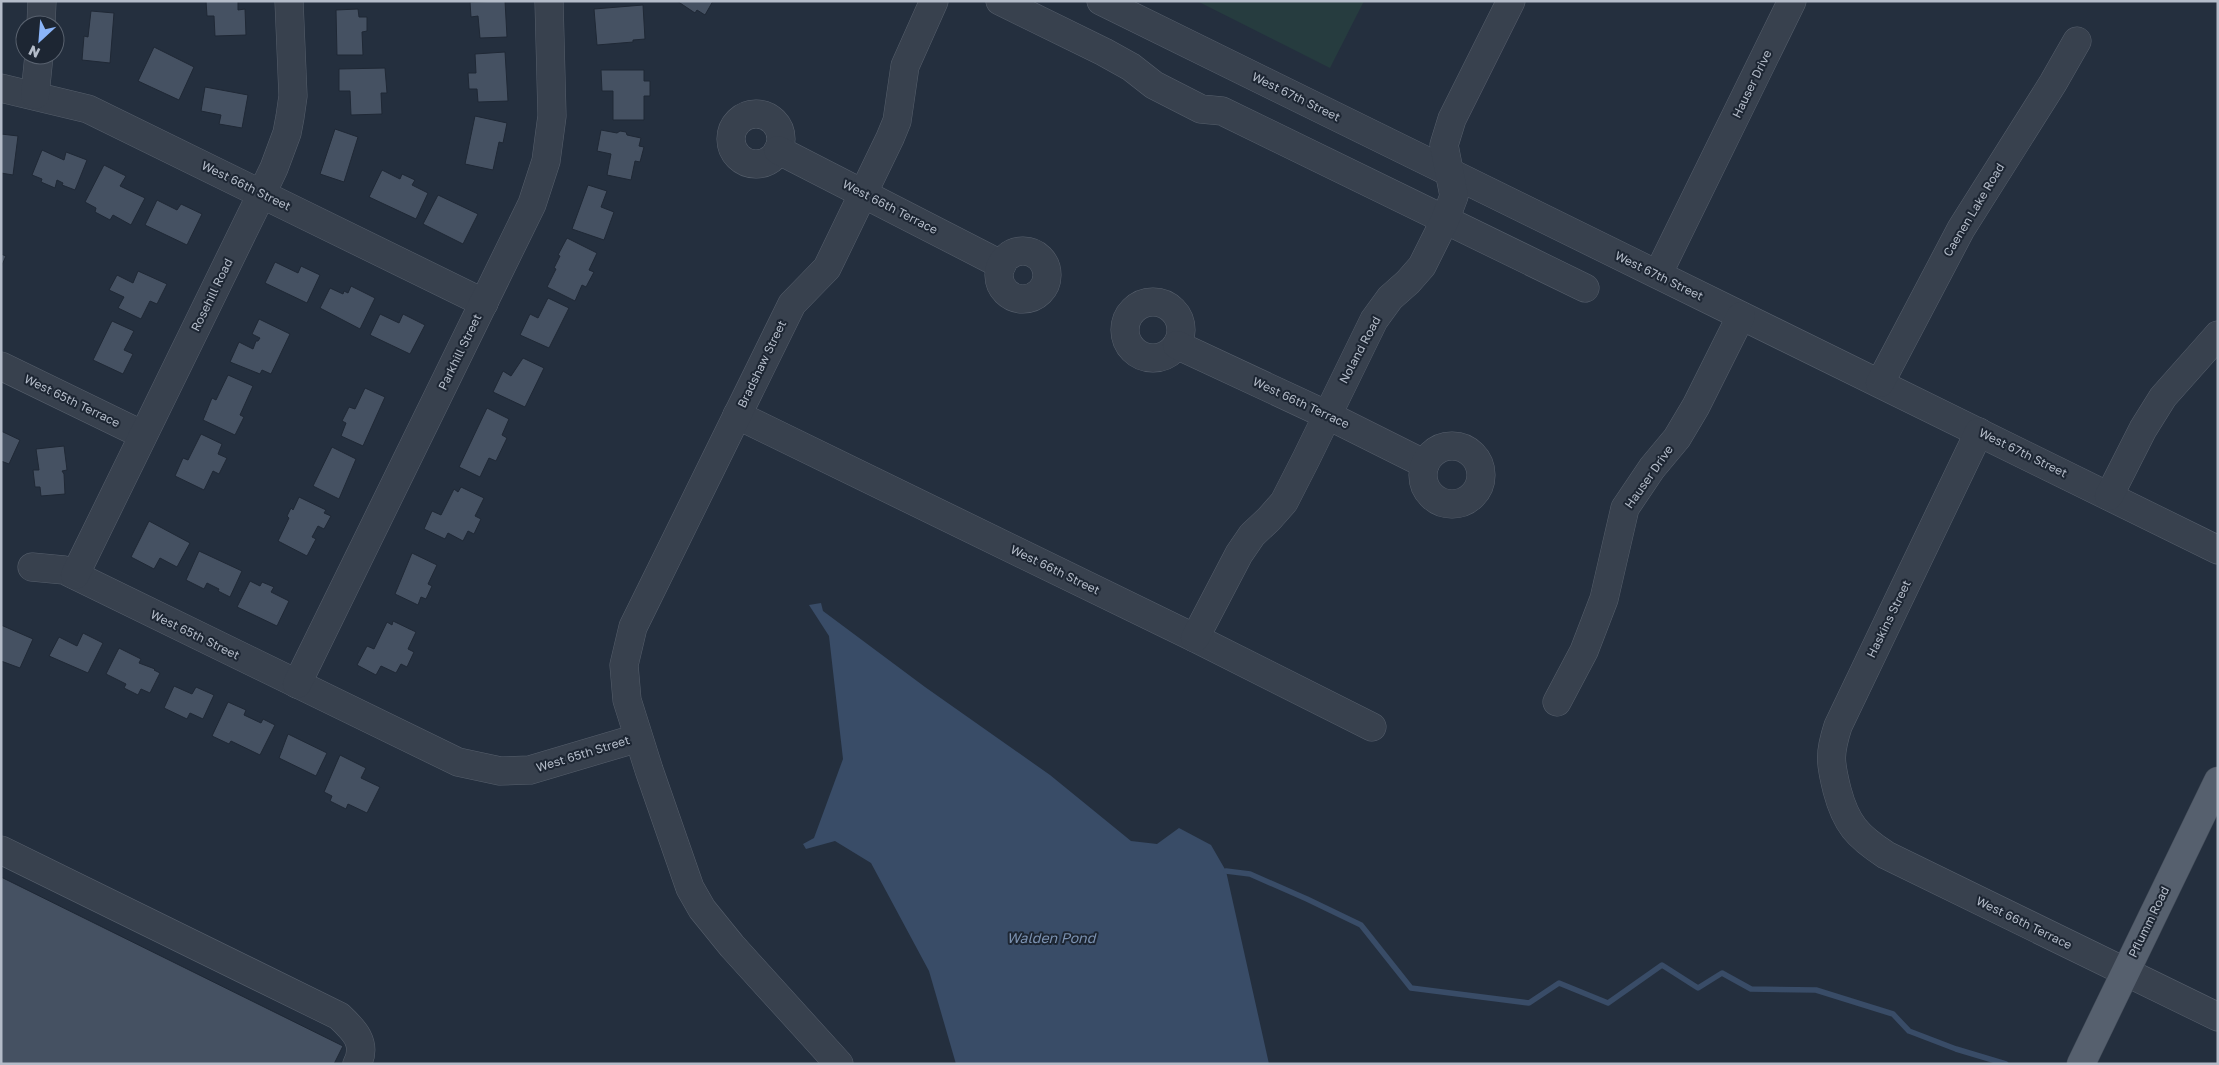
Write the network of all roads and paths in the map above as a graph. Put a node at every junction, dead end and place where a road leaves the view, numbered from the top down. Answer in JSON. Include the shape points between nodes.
{"nodes":[{"id":1,"x":42,"y":1,"type":"edge"},
{"id":2,"x":289,"y":1,"type":"edge"},
{"id":3,"x":549,"y":1,"type":"edge"},
{"id":4,"x":934,"y":1,"type":"edge"},
{"id":5,"x":1000,"y":1,"type":"edge"},
{"id":6,"x":1101,"y":1,"type":"edge"},
{"id":7,"x":1511,"y":1,"type":"edge"},
{"id":8,"x":1792,"y":1,"type":"edge"},
{"id":9,"x":41,"y":15,"type":"edge"},
{"id":10,"x":2077,"y":41,"type":"dead end"},
{"id":11,"x":38,"y":65,"type":"edge"},
{"id":12,"x":1,"y":88,"type":"edge"},
{"id":13,"x":35,"y":95,"type":"junction"},
{"id":14,"x":778,"y":150,"type":"dead end"},
{"id":15,"x":1450,"y":173,"type":"junction"},
{"id":16,"x":262,"y":193,"type":"junction"},
{"id":17,"x":864,"y":193,"type":"junction"},
{"id":18,"x":1446,"y":220,"type":"junction"},
{"id":19,"x":1002,"y":265,"type":"dead end"},
{"id":20,"x":1658,"y":274,"type":"junction"},
{"id":21,"x":1585,"y":288,"type":"dead end"},
{"id":22,"x":484,"y":303,"type":"junction"},
{"id":23,"x":1741,"y":316,"type":"junction"},
{"id":24,"x":2218,"y":335,"type":"edge"},
{"id":25,"x":1177,"y":345,"type":"dead end"},
{"id":26,"x":1,"y":366,"type":"edge"},
{"id":27,"x":1880,"y":383,"type":"junction"},
{"id":28,"x":737,"y":414,"type":"junction"},
{"id":29,"x":1327,"y":415,"type":"junction"},
{"id":30,"x":1979,"y":432,"type":"junction"},
{"id":31,"x":143,"y":435,"type":"junction"},
{"id":32,"x":1425,"y":464,"type":"dead end"},
{"id":33,"x":2109,"y":496,"type":"junction"},
{"id":34,"x":2218,"y":550,"type":"edge"},
{"id":35,"x":32,"y":567,"type":"dead end"},
{"id":36,"x":75,"y":575,"type":"junction"},
{"id":37,"x":1195,"y":638,"type":"junction"},
{"id":38,"x":297,"y":684,"type":"junction"},
{"id":39,"x":1557,"y":702,"type":"dead end"},
{"id":40,"x":1372,"y":727,"type":"dead end"},
{"id":41,"x":638,"y":738,"type":"junction"},
{"id":42,"x":2218,"y":781,"type":"edge"},
{"id":43,"x":1842,"y":812,"type":"joint"},
{"id":44,"x":1,"y":850,"type":"edge"},
{"id":45,"x":2124,"y":972,"type":"junction"},
{"id":46,"x":2218,"y":1017,"type":"edge"},
{"id":47,"x":358,"y":1064,"type":"edge"},
{"id":48,"x":839,"y":1064,"type":"edge"},
{"id":49,"x":2081,"y":1064,"type":"edge"}],
"edges":[{"from":1,"to":9,"type":"street"},
{"from":2,"to":16,"type":"street","name":"Rosehill Road","via":[[293,96],[287,133]]},
{"from":3,"to":22,"type":"street","name":"Parkhill Street","via":[[553,106],[546,160],[532,204]]},
{"from":4,"to":17,"type":"street","name":"Bradshaw Street","via":[[906,66],[897,121]]},
{"from":5,"to":18,"type":"street","via":[[1132,67],[1162,89],[1201,108],[1222,111]]},
{"from":6,"to":15,"type":"street","name":"West 67th Street"},
{"from":7,"to":15,"type":"street","name":"Noland Road","via":[[1452,118],[1444,145]]},
{"from":8,"to":20,"type":"street","name":"Hauser Drive"},
{"from":10,"to":27,"type":"street","name":"Caenen Lake Road","via":[[1961,229]]},
{"from":11,"to":13,"type":"street"},
{"from":12,"to":13,"type":"street","name":"West 66th Street"},
{"from":13,"to":16,"type":"street","name":"West 66th Street","via":[[88,109]]},
{"from":14,"to":17,"type":"street","name":"West 66th Terrace"},
{"from":15,"to":18,"type":"street","name":"Noland Road","via":[[1454,196]]},
{"from":15,"to":20,"type":"street","name":"West 67th Street"},
{"from":16,"to":22,"type":"street","name":"West 66th Street"},
{"from":16,"to":31,"type":"street","name":"Rosehill Road"},
{"from":17,"to":19,"type":"street","name":"West 66th Terrace"},
{"from":17,"to":28,"type":"street","name":"Bradshaw Street","via":[[827,268],[792,304]]},
{"from":18,"to":21,"type":"street"},
{"from":18,"to":29,"type":"street","name":"Noland Road","via":[[1422,266],[1390,298],[1374,320]]},
{"from":20,"to":23,"type":"street","name":"West 67th Street"},
{"from":22,"to":38,"type":"street","name":"Parkhill Street"},
{"from":23,"to":27,"type":"street","name":"West 67th Street"},
{"from":23,"to":39,"type":"street","name":"Hauser Drive","via":[[1677,438],[1625,508],[1604,599],[1584,651]]},
{"from":24,"to":33,"type":"street","via":[[2163,397]]},
{"from":25,"to":29,"type":"street","name":"West 66th Terrace"},
{"from":26,"to":31,"type":"street","name":"West 65th Terrace"},
{"from":27,"to":30,"type":"street","name":"West 67th Street"},
{"from":28,"to":37,"type":"street","name":"West 66th Street"},
{"from":28,"to":41,"type":"street","name":"Bradshaw Street","via":[[633,627],[624,665],[627,700]]},
{"from":29,"to":32,"type":"street","name":"West 66th Terrace"},
{"from":29,"to":37,"type":"street","name":"Noland Road","via":[[1284,502],[1252,535],[1239,554]]},
{"from":30,"to":33,"type":"street","name":"West 67th Street"},
{"from":30,"to":43,"type":"street","name":"Haskins Street","via":[[1832,742],[1830,764]]},
{"from":31,"to":36,"type":"street","name":"Rosehill Road"},
{"from":33,"to":34,"type":"street","name":"West 67th Street"},
{"from":35,"to":36,"type":"street","name":"West 65th Street","via":[[64,570]]},
{"from":36,"to":38,"type":"street","name":"West 65th Street"},
{"from":37,"to":40,"type":"street","name":"West 66th Street"},
{"from":38,"to":41,"type":"street","name":"West 65th Street","via":[[458,762],[500,771],[530,770]]},
{"from":41,"to":48,"type":"street","name":"West 65th Street","via":[[690,888],[702,909]]},
{"from":42,"to":45,"type":"main road","name":"Pflumm Road"},
{"from":43,"to":45,"type":"street","name":"West 66th Terrace","via":[[1859,834],[1886,855]]},
{"from":44,"to":47,"type":"street","via":[[339,1016],[354,1030],[361,1043]]},
{"from":45,"to":46,"type":"street","name":"West 66th Terrace"},
{"from":45,"to":49,"type":"main road","name":"Pflumm Road"}]}
